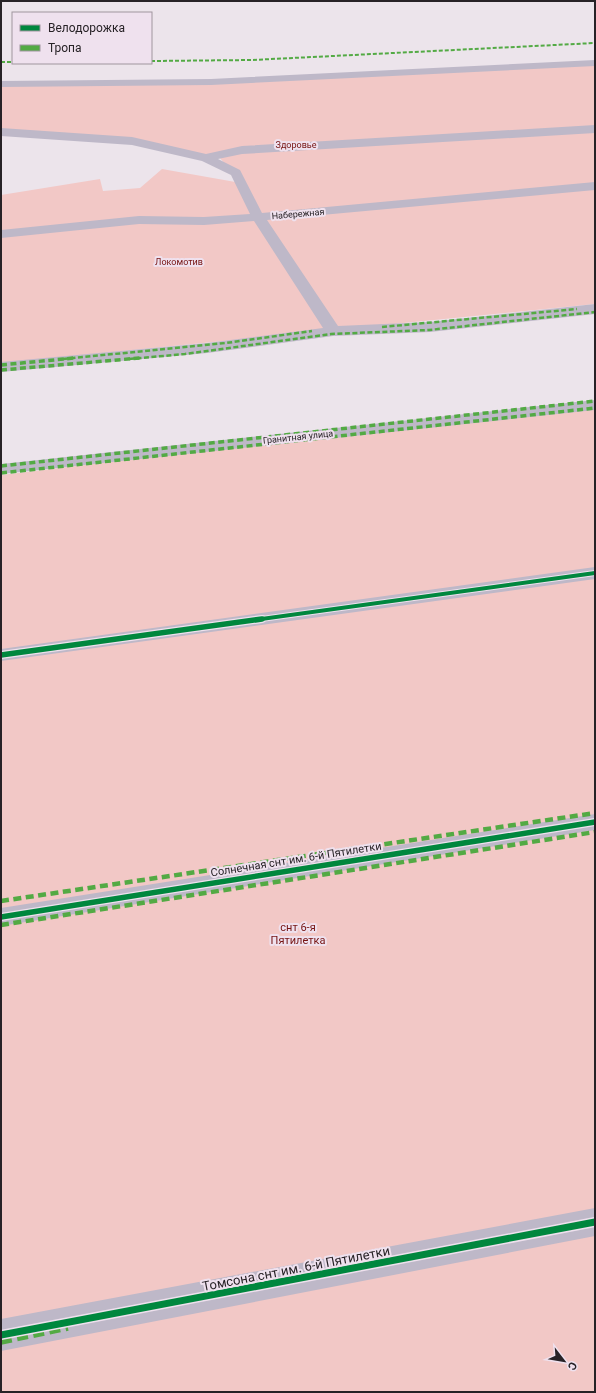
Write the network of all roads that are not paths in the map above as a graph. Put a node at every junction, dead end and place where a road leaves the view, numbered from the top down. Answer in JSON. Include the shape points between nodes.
{"nodes":[{"id":1,"x":595,"y":63,"type":"edge"},
{"id":2,"x":1,"y":84,"type":"edge"},
{"id":3,"x":595,"y":128,"type":"edge"},
{"id":4,"x":1,"y":132,"type":"edge"},
{"id":5,"x":206,"y":158,"type":"junction"},
{"id":6,"x":595,"y":186,"type":"edge"},
{"id":7,"x":258,"y":217,"type":"junction"},
{"id":8,"x":1,"y":234,"type":"edge"},
{"id":9,"x":595,"y":309,"type":"edge"},
{"id":10,"x":333,"y":331,"type":"junction"},
{"id":11,"x":1,"y":367,"type":"edge"},
{"id":12,"x":595,"y":405,"type":"edge"},
{"id":13,"x":1,"y":469,"type":"edge"},
{"id":14,"x":595,"y":573,"type":"edge"},
{"id":15,"x":1,"y":655,"type":"edge"},
{"id":16,"x":595,"y":822,"type":"edge"},
{"id":17,"x":1,"y":917,"type":"edge"},
{"id":18,"x":595,"y":1222,"type":"edge"},
{"id":19,"x":1,"y":1335,"type":"edge"}],
"edges":[{"from":1,"to":2,"type":"street","via":[[211,82]]},
{"from":3,"to":5,"type":"street","via":[[242,150]]},
{"from":4,"to":5,"type":"street","via":[[132,141]]},
{"from":5,"to":7,"type":"street","via":[[236,173]]},
{"from":6,"to":7,"type":"street","name":"Набережная"},
{"from":7,"to":8,"type":"street","name":"Набережная","via":[[204,221],[139,220]]},
{"from":7,"to":10,"type":"street"},
{"from":9,"to":10,"type":"street","via":[[430,327]]},
{"from":10,"to":11,"type":"street","via":[[207,348]]},
{"from":12,"to":13,"type":"street","name":"Гранитная улица"},
{"from":14,"to":15,"type":"street"},
{"from":16,"to":17,"type":"street","name":"Солнечная снт им. 6-й Пятилетки"},
{"from":18,"to":19,"type":"street","name":"Томсона снт им. 6-й Пятилетки"}]}
